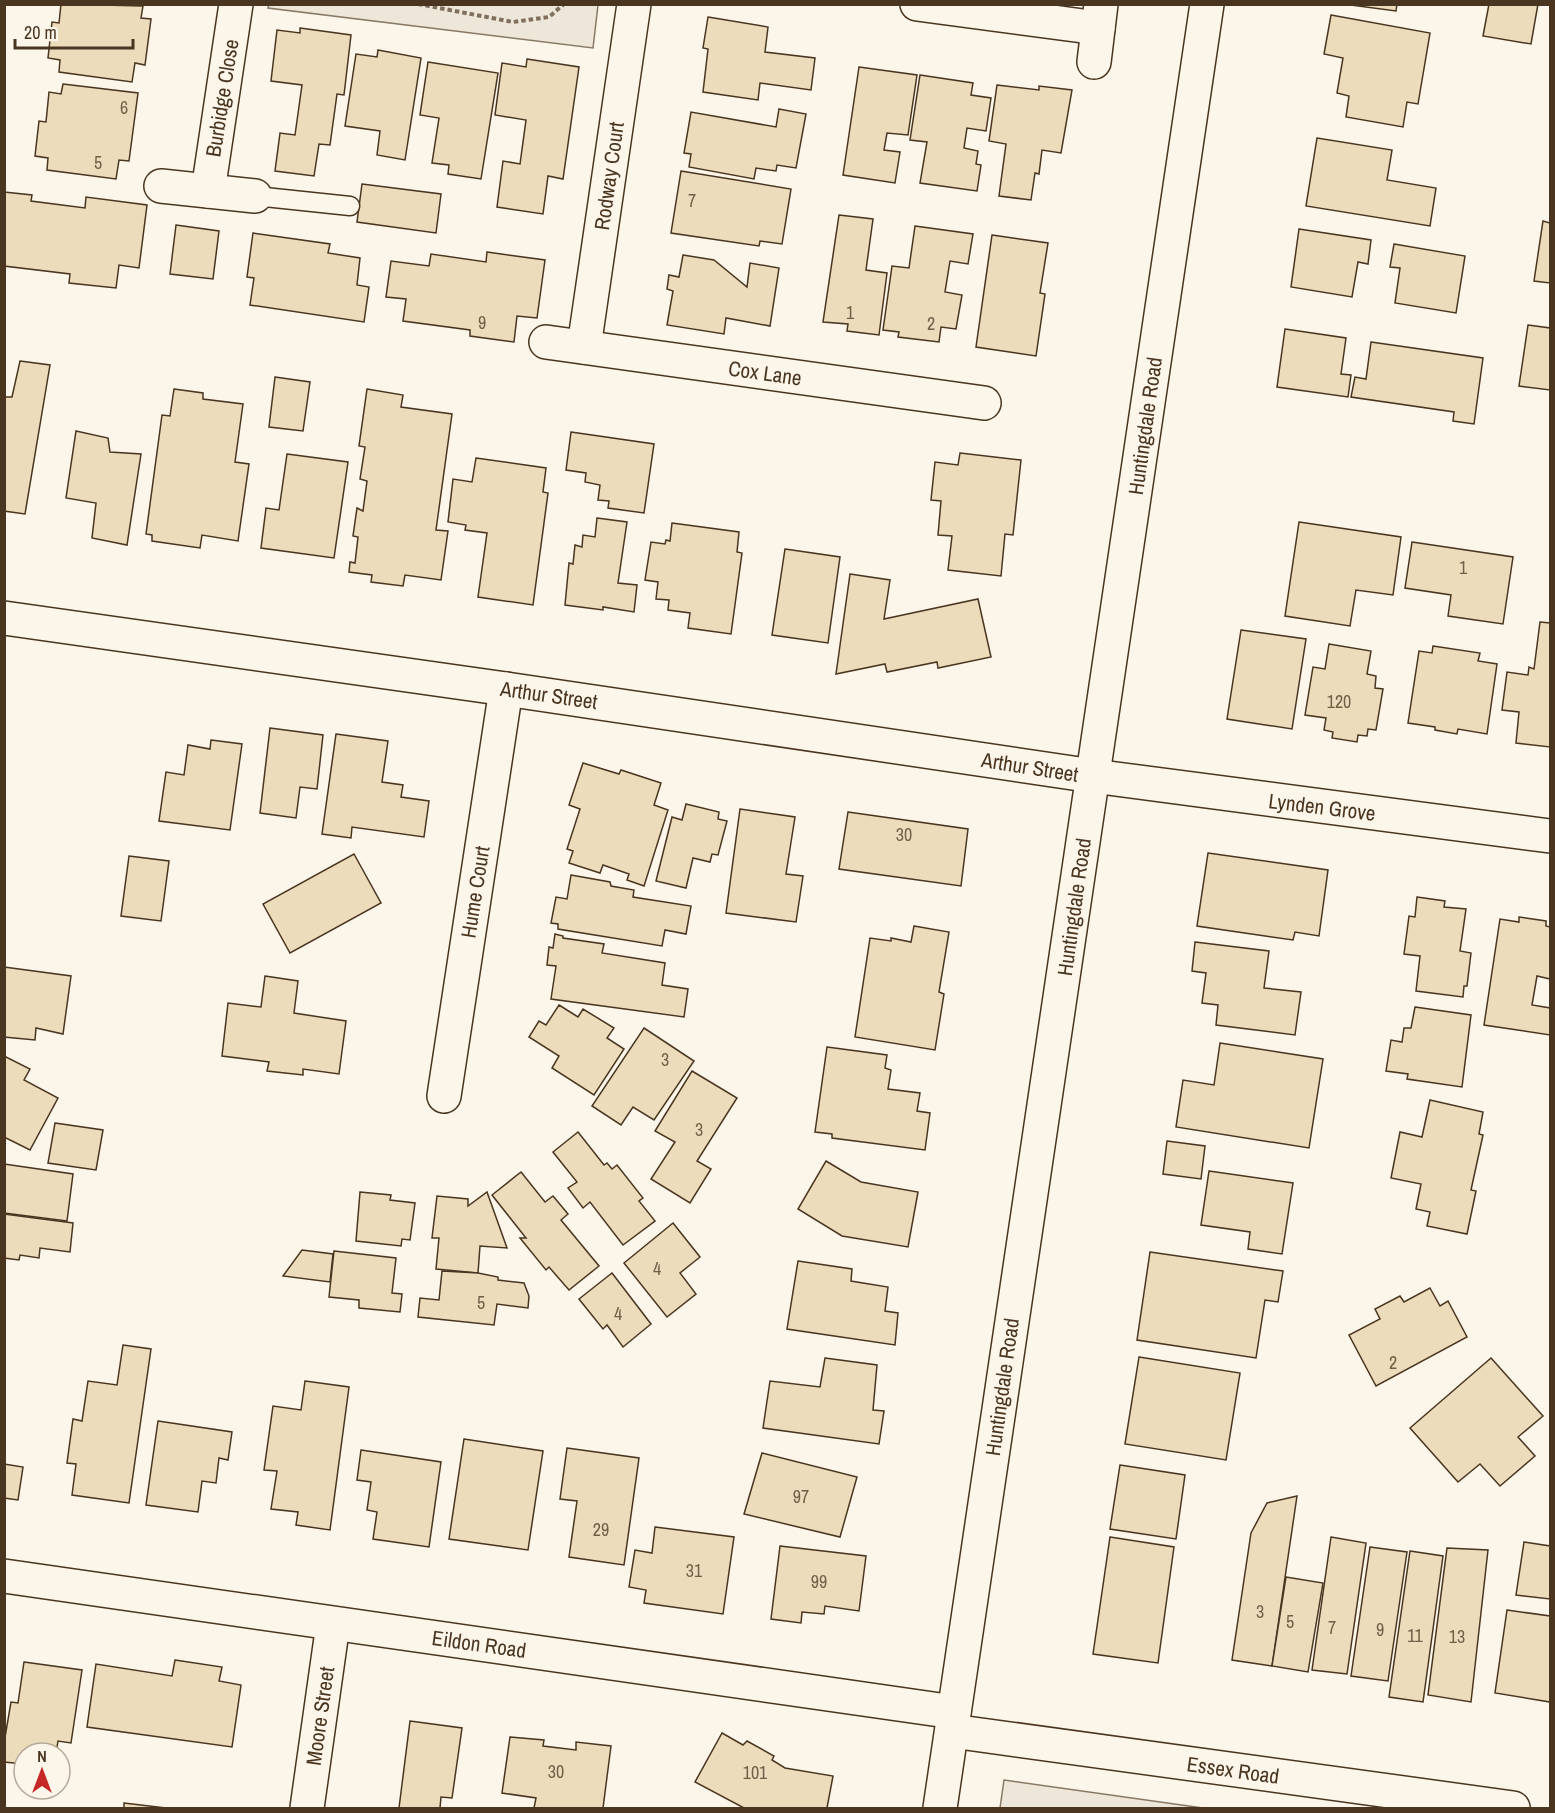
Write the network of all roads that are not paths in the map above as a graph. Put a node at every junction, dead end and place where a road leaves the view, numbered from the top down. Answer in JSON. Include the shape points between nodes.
{"nodes":[{"id":1,"x":236,"y":4,"type":"edge"},
{"id":2,"x":634,"y":4,"type":"edge"},
{"id":3,"x":917,"y":4,"type":"edge"},
{"id":4,"x":1207,"y":4,"type":"edge"},
{"id":5,"x":1099,"y":16,"type":"edge"},
{"id":6,"x":1094,"y":62,"type":"dead end"},
{"id":7,"x":161,"y":186,"type":"dead end"},
{"id":8,"x":208,"y":190,"type":"junction"},
{"id":9,"x":255,"y":196,"type":"joint"},
{"id":10,"x":350,"y":206,"type":"dead end"},
{"id":11,"x":546,"y":342,"type":"dead end"},
{"id":12,"x":584,"y":347,"type":"junction"},
{"id":13,"x":984,"y":403,"type":"dead end"},
{"id":14,"x":4,"y":618,"type":"edge"},
{"id":15,"x":507,"y":689,"type":"junction"},
{"id":16,"x":1093,"y":776,"type":"junction"},
{"id":17,"x":1551,"y":836,"type":"edge"},
{"id":18,"x":444,"y":1096,"type":"dead end"},
{"id":19,"x":4,"y":1576,"type":"edge"},
{"id":20,"x":333,"y":1624,"type":"junction"},
{"id":21,"x":953,"y":1722,"type":"junction"},
{"id":22,"x":307,"y":1809,"type":"edge"},
{"id":23,"x":940,"y":1809,"type":"edge"},
{"id":24,"x":1513,"y":1809,"type":"edge"}],
"edges":[{"from":1,"to":8,"type":"street","name":"Burbidge Close"},
{"from":2,"to":12,"type":"street","name":"Rodway Court"},
{"from":3,"to":5,"type":"street"},
{"from":4,"to":16,"type":"street","name":"Huntingdale Road"},
{"from":5,"to":6,"type":"street"},
{"from":7,"to":8,"type":"street"},
{"from":8,"to":9,"type":"street"},
{"from":9,"to":10,"type":"lane"},
{"from":11,"to":12,"type":"street","name":"Cox Lane"},
{"from":12,"to":13,"type":"street","name":"Cox Lane"},
{"from":14,"to":15,"type":"street","name":"Arthur Street"},
{"from":15,"to":16,"type":"street","name":"Arthur Street"},
{"from":15,"to":18,"type":"street","name":"Hume Court"},
{"from":16,"to":17,"type":"street","name":"Lynden Grove"},
{"from":16,"to":21,"type":"street","name":"Huntingdale Road"},
{"from":19,"to":20,"type":"street","name":"Eildon Road"},
{"from":20,"to":21,"type":"street","name":"Eildon Road"},
{"from":20,"to":22,"type":"street","name":"Moore Street"},
{"from":21,"to":23,"type":"street","name":"Huntingdale Road"},
{"from":21,"to":24,"type":"street","name":"Essex Road"}]}
